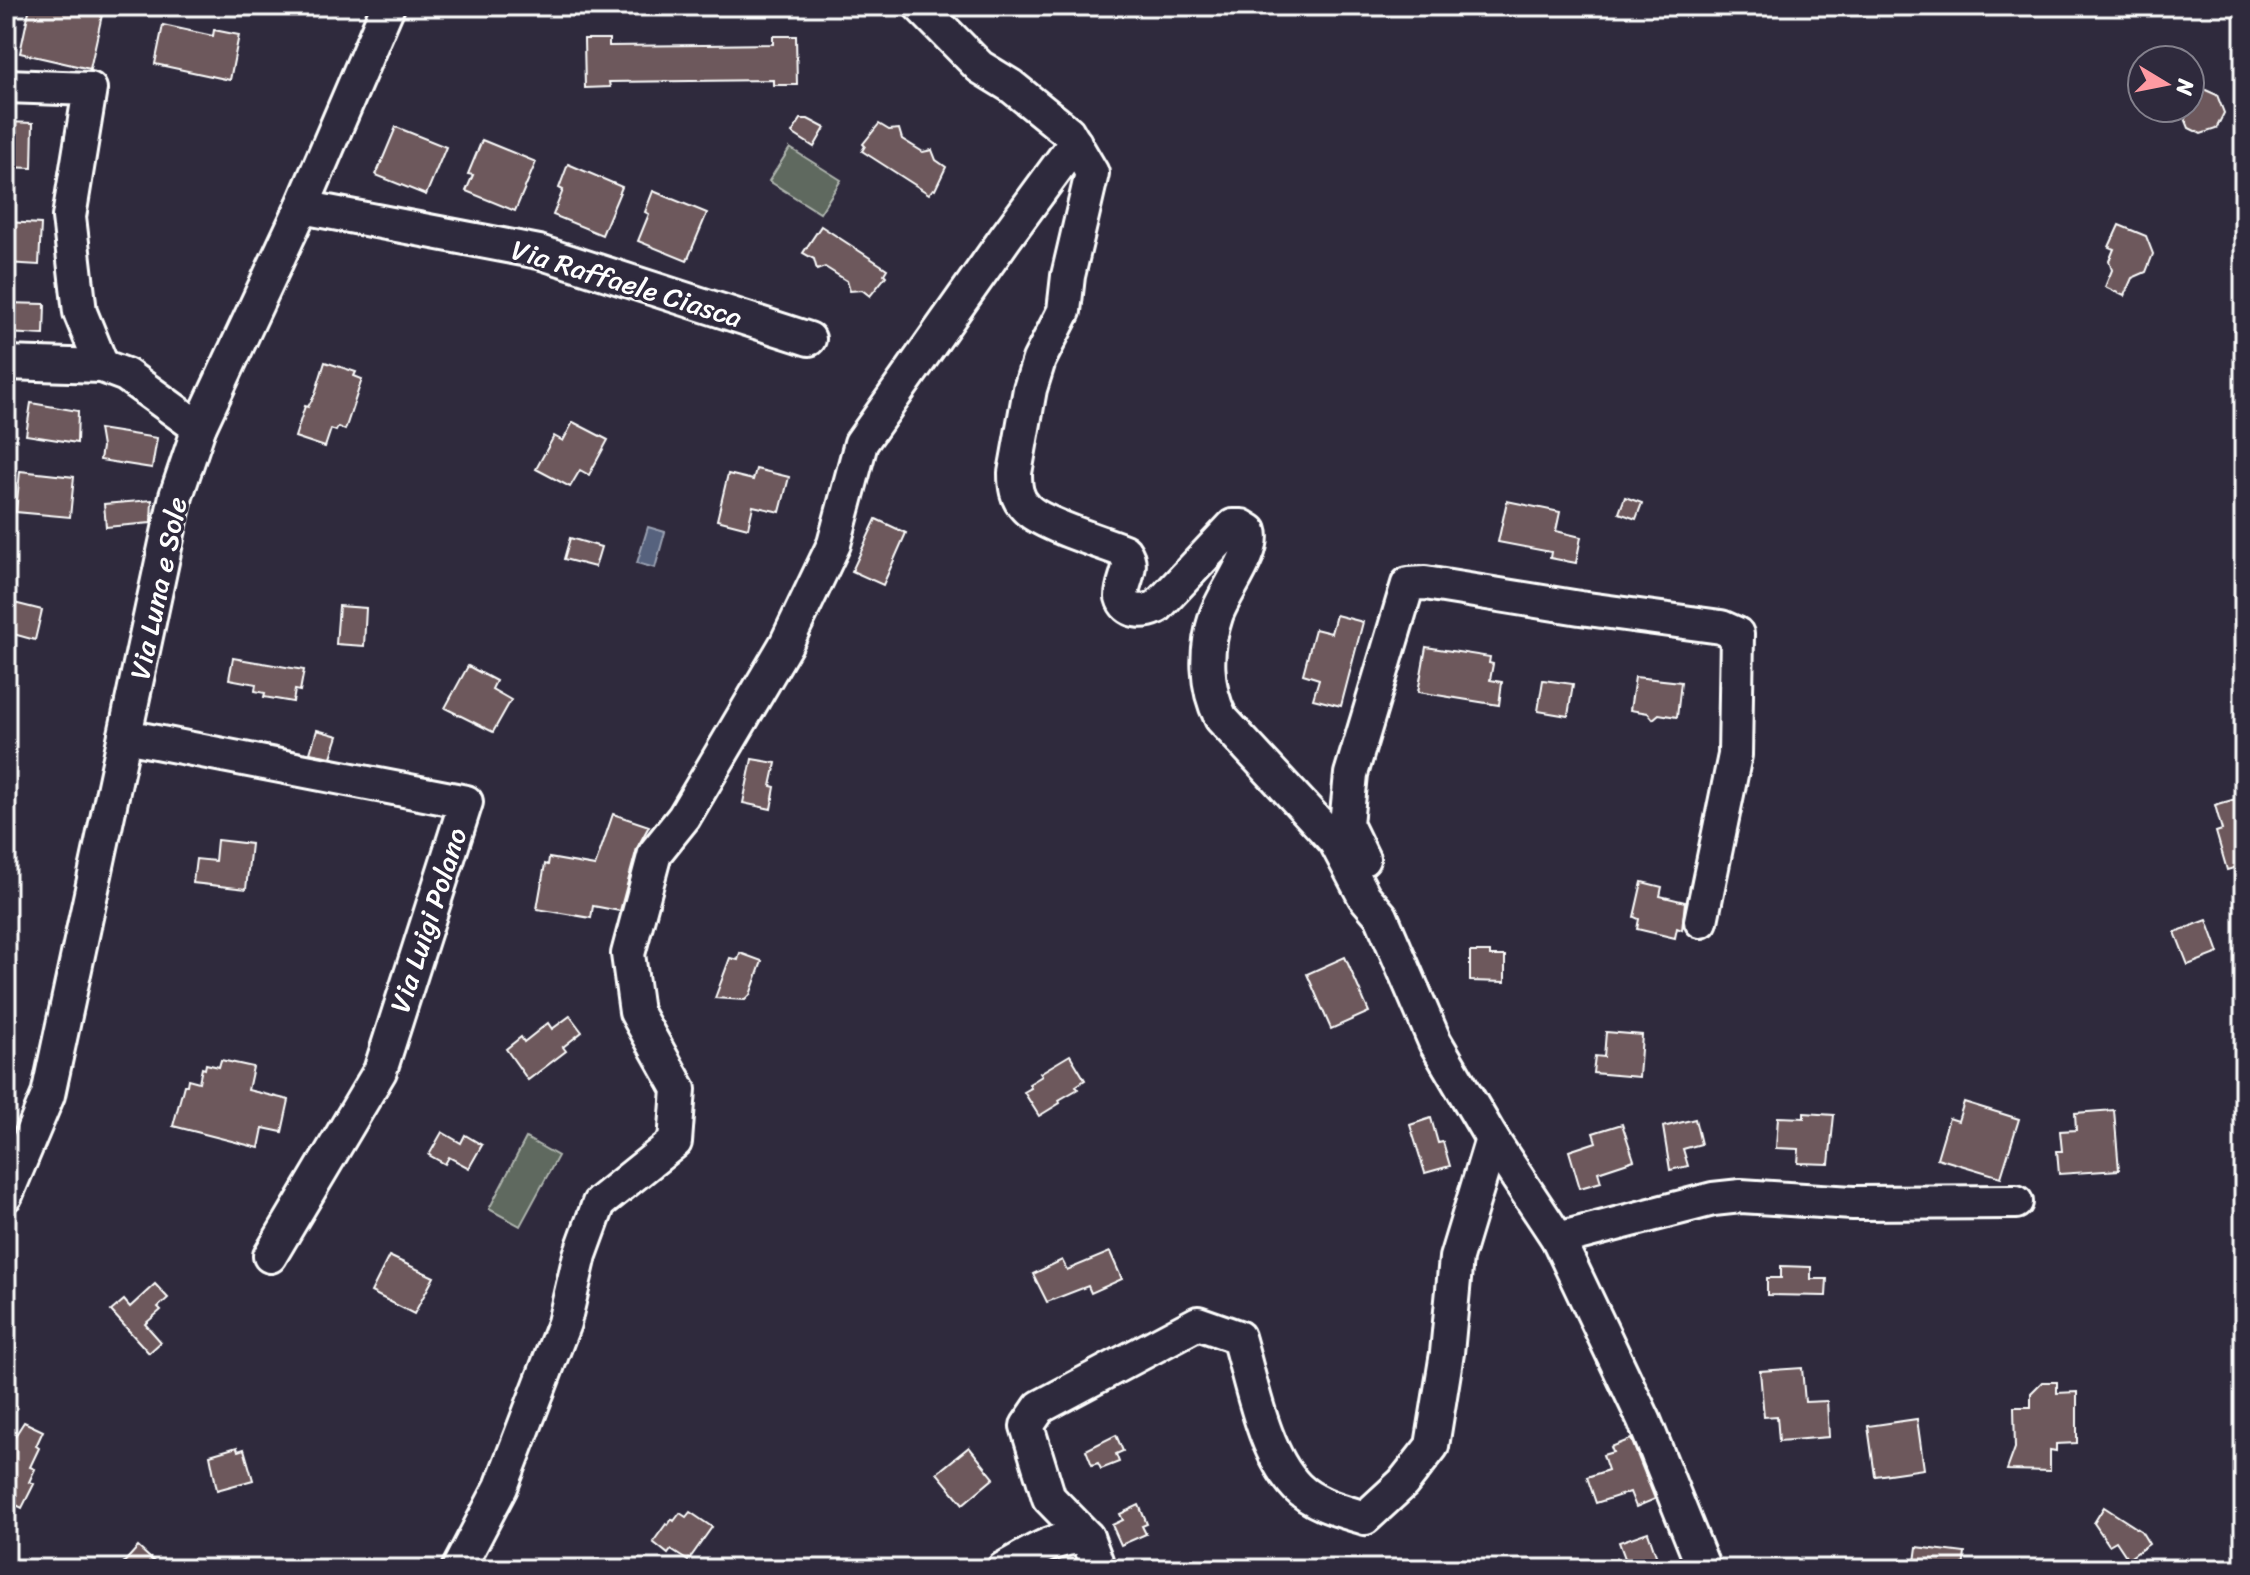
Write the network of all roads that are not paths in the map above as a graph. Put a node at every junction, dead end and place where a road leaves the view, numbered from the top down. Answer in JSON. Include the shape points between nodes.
{"nodes":[{"id":1,"x":388,"y":6,"type":"edge"},
{"id":2,"x":920,"y":6,"type":"edge"},
{"id":3,"x":6,"y":86,"type":"edge"},
{"id":4,"x":1075,"y":143,"type":"junction"},
{"id":5,"x":302,"y":207,"type":"junction"},
{"id":6,"x":809,"y":339,"type":"dead end"},
{"id":7,"x":6,"y":363,"type":"edge"},
{"id":8,"x":102,"y":366,"type":"junction"},
{"id":9,"x":199,"y":428,"type":"junction"},
{"id":10,"x":125,"y":736,"type":"junction"},
{"id":11,"x":1381,"y":916,"type":"junction"},
{"id":12,"x":1701,"y":921,"type":"dead end"},
{"id":13,"x":1492,"y":1139,"type":"junction"},
{"id":14,"x":6,"y":1195,"type":"edge"},
{"id":15,"x":2016,"y":1202,"type":"dead end"},
{"id":16,"x":1558,"y":1239,"type":"junction"},
{"id":17,"x":270,"y":1256,"type":"dead end"},
{"id":18,"x":1087,"y":1537,"type":"junction"},
{"id":19,"x":458,"y":1569,"type":"edge"},
{"id":20,"x":1003,"y":1569,"type":"edge"},
{"id":21,"x":1099,"y":1569,"type":"edge"},
{"id":22,"x":1704,"y":1569,"type":"edge"}],
"edges":[{"from":1,"to":5,"type":"street","name":"Via Luna e Sole"},
{"from":2,"to":4,"type":"street","via":[[980,67],[1068,132]]},
{"from":3,"to":8,"type":"street","via":[[90,89],[69,217],[80,312]]},
{"from":4,"to":11,"type":"street","via":[[1092,173],[1089,193],[1064,311],[1030,389],[1015,473],[1019,498],[1036,516],[1124,551],[1130,567],[1122,597],[1135,610],[1157,607],[1229,529],[1242,526],[1250,531],[1251,545],[1216,616],[1207,669],[1212,700],[1221,718],[1335,841],[1364,896]]},
{"from":4,"to":19,"type":"street","via":[[861,443],[834,544],[786,644],[684,817],[655,853],[628,954],[636,1012],[679,1089],[675,1142],[599,1203],[564,1323],[501,1487]]},
{"from":5,"to":6,"type":"street","name":"Via Raffaele Ciasca","via":[[539,252]]},
{"from":5,"to":9,"type":"street","name":"Via Luna e Sole"},
{"from":7,"to":8,"type":"street"},
{"from":8,"to":9,"type":"street","via":[[126,375]]},
{"from":9,"to":10,"type":"street","name":"Via Luna e Sole","via":[[176,496]]},
{"from":10,"to":14,"type":"street","name":"Via Luna e Sole","via":[[48,1095]]},
{"from":10,"to":17,"type":"street","name":"Via Luigi Polano","via":[[466,802],[380,1071]]},
{"from":11,"to":12,"type":"street","via":[[1346,824],[1351,774],[1408,584],[1425,583],[1721,627],[1737,634],[1735,755]]},
{"from":11,"to":13,"type":"street","via":[[1435,1042]]},
{"from":13,"to":16,"type":"street"},
{"from":13,"to":18,"type":"street","via":[[1456,1258],[1432,1446],[1403,1483],[1365,1518],[1329,1507],[1298,1488],[1272,1452],[1238,1337],[1198,1323],[1040,1407],[1027,1426],[1049,1498]]},
{"from":15,"to":16,"type":"street","via":[[1853,1203],[1741,1196]]},
{"from":16,"to":22,"type":"street","via":[[1644,1420]]},
{"from":18,"to":20,"type":"street","via":[[1050,1543]]},
{"from":18,"to":21,"type":"street"}]}
